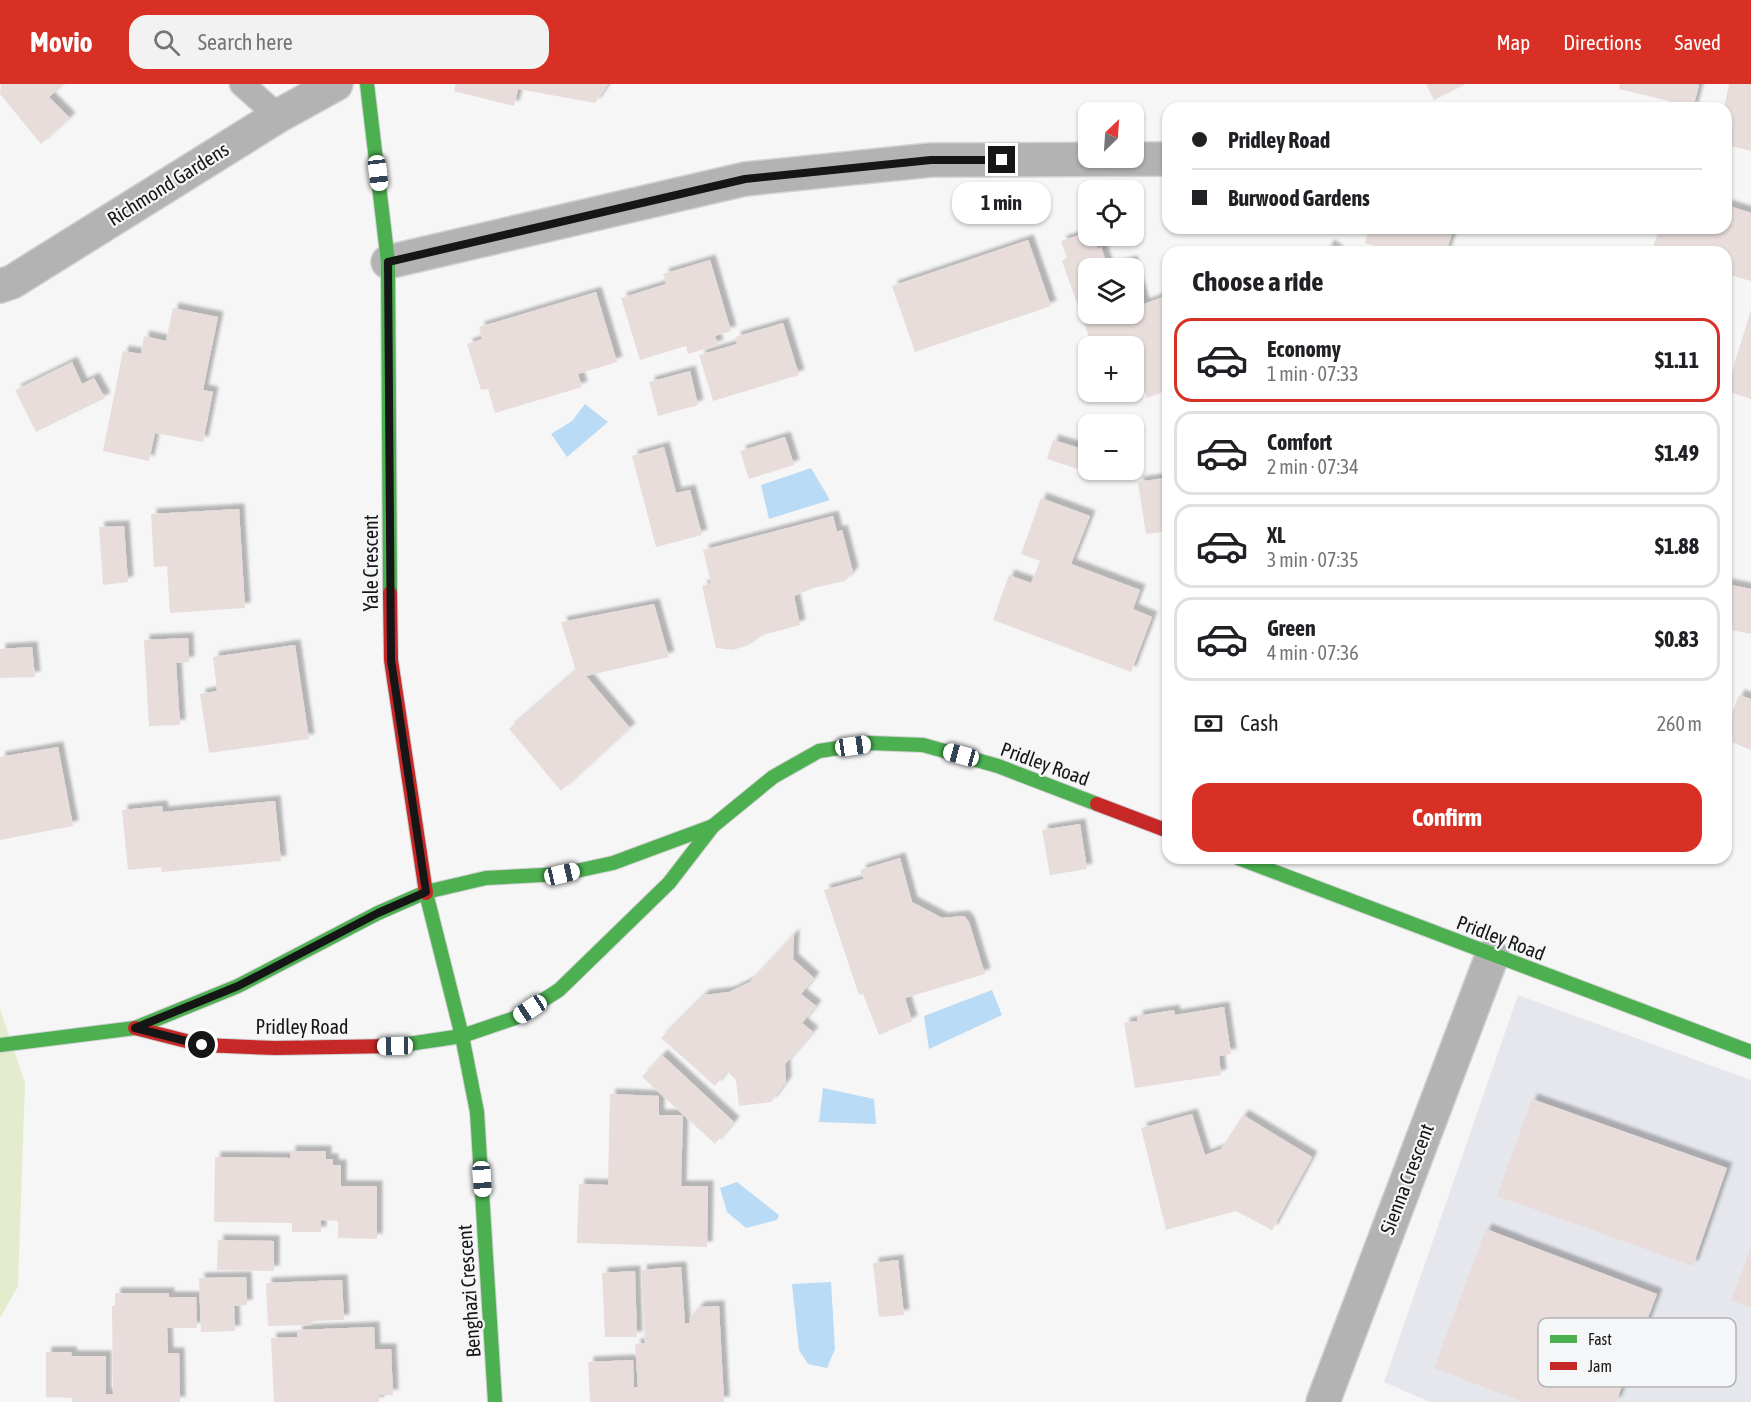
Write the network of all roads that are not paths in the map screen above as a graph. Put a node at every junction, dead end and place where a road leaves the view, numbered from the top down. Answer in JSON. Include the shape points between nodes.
{"nodes":[{"id":1,"x":242,"y":84,"type":"edge"},
{"id":2,"x":336,"y":84,"type":"edge"},
{"id":3,"x":367,"y":84,"type":"edge"},
{"id":4,"x":278,"y":116,"type":"junction"},
{"id":5,"x":1162,"y":159,"type":"edge"},
{"id":6,"x":388,"y":262,"type":"junction"},
{"id":7,"x":0,"y":286,"type":"edge"},
{"id":8,"x":713,"y":826,"type":"junction"},
{"id":9,"x":1162,"y":829,"type":"edge"},
{"id":10,"x":1254,"y":864,"type":"edge"},
{"id":11,"x":426,"y":892,"type":"junction"},
{"id":12,"x":1492,"y":956,"type":"junction"},
{"id":13,"x":135,"y":1028,"type":"junction"},
{"id":14,"x":462,"y":1036,"type":"junction"},
{"id":15,"x":0,"y":1045,"type":"edge"},
{"id":16,"x":1751,"y":1052,"type":"edge"},
{"id":17,"x":495,"y":1402,"type":"edge"},
{"id":18,"x":1323,"y":1402,"type":"edge"}],
"edges":[{"from":1,"to":4,"type":"lane"},
{"from":2,"to":4,"type":"street","name":"Richmond Gardens"},
{"from":3,"to":6,"type":"street","name":"Yale Crescent"},
{"from":4,"to":7,"type":"street","name":"Richmond Gardens"},
{"from":5,"to":6,"type":"street","via":[[931,160],[745,179]]},
{"from":6,"to":11,"type":"street","name":"Yale Crescent","via":[[391,660]]},
{"from":8,"to":9,"type":"street","name":"Pridley Road","via":[[773,777],[819,751],[870,743],[923,745],[998,766]]},
{"from":8,"to":11,"type":"street","name":"Pridley Road","via":[[603,865],[562,874],[486,878]]},
{"from":8,"to":14,"type":"street","name":"Pridley Road","via":[[669,883],[559,990],[515,1018]]},
{"from":10,"to":12,"type":"street","name":"Pridley Road"},
{"from":11,"to":13,"type":"street","name":"Pridley Road","via":[[238,986]]},
{"from":11,"to":14,"type":"street","name":"Yale Crescent"},
{"from":12,"to":16,"type":"street","name":"Pridley Road"},
{"from":12,"to":18,"type":"street","name":"Sienna Crescent"},
{"from":13,"to":14,"type":"street","name":"Pridley Road","via":[[202,1045],[275,1048],[395,1046]]},
{"from":13,"to":15,"type":"street","name":"Pridley Road"},
{"from":14,"to":17,"type":"street","name":"Benghazi Crescent","via":[[477,1112]]}]}
